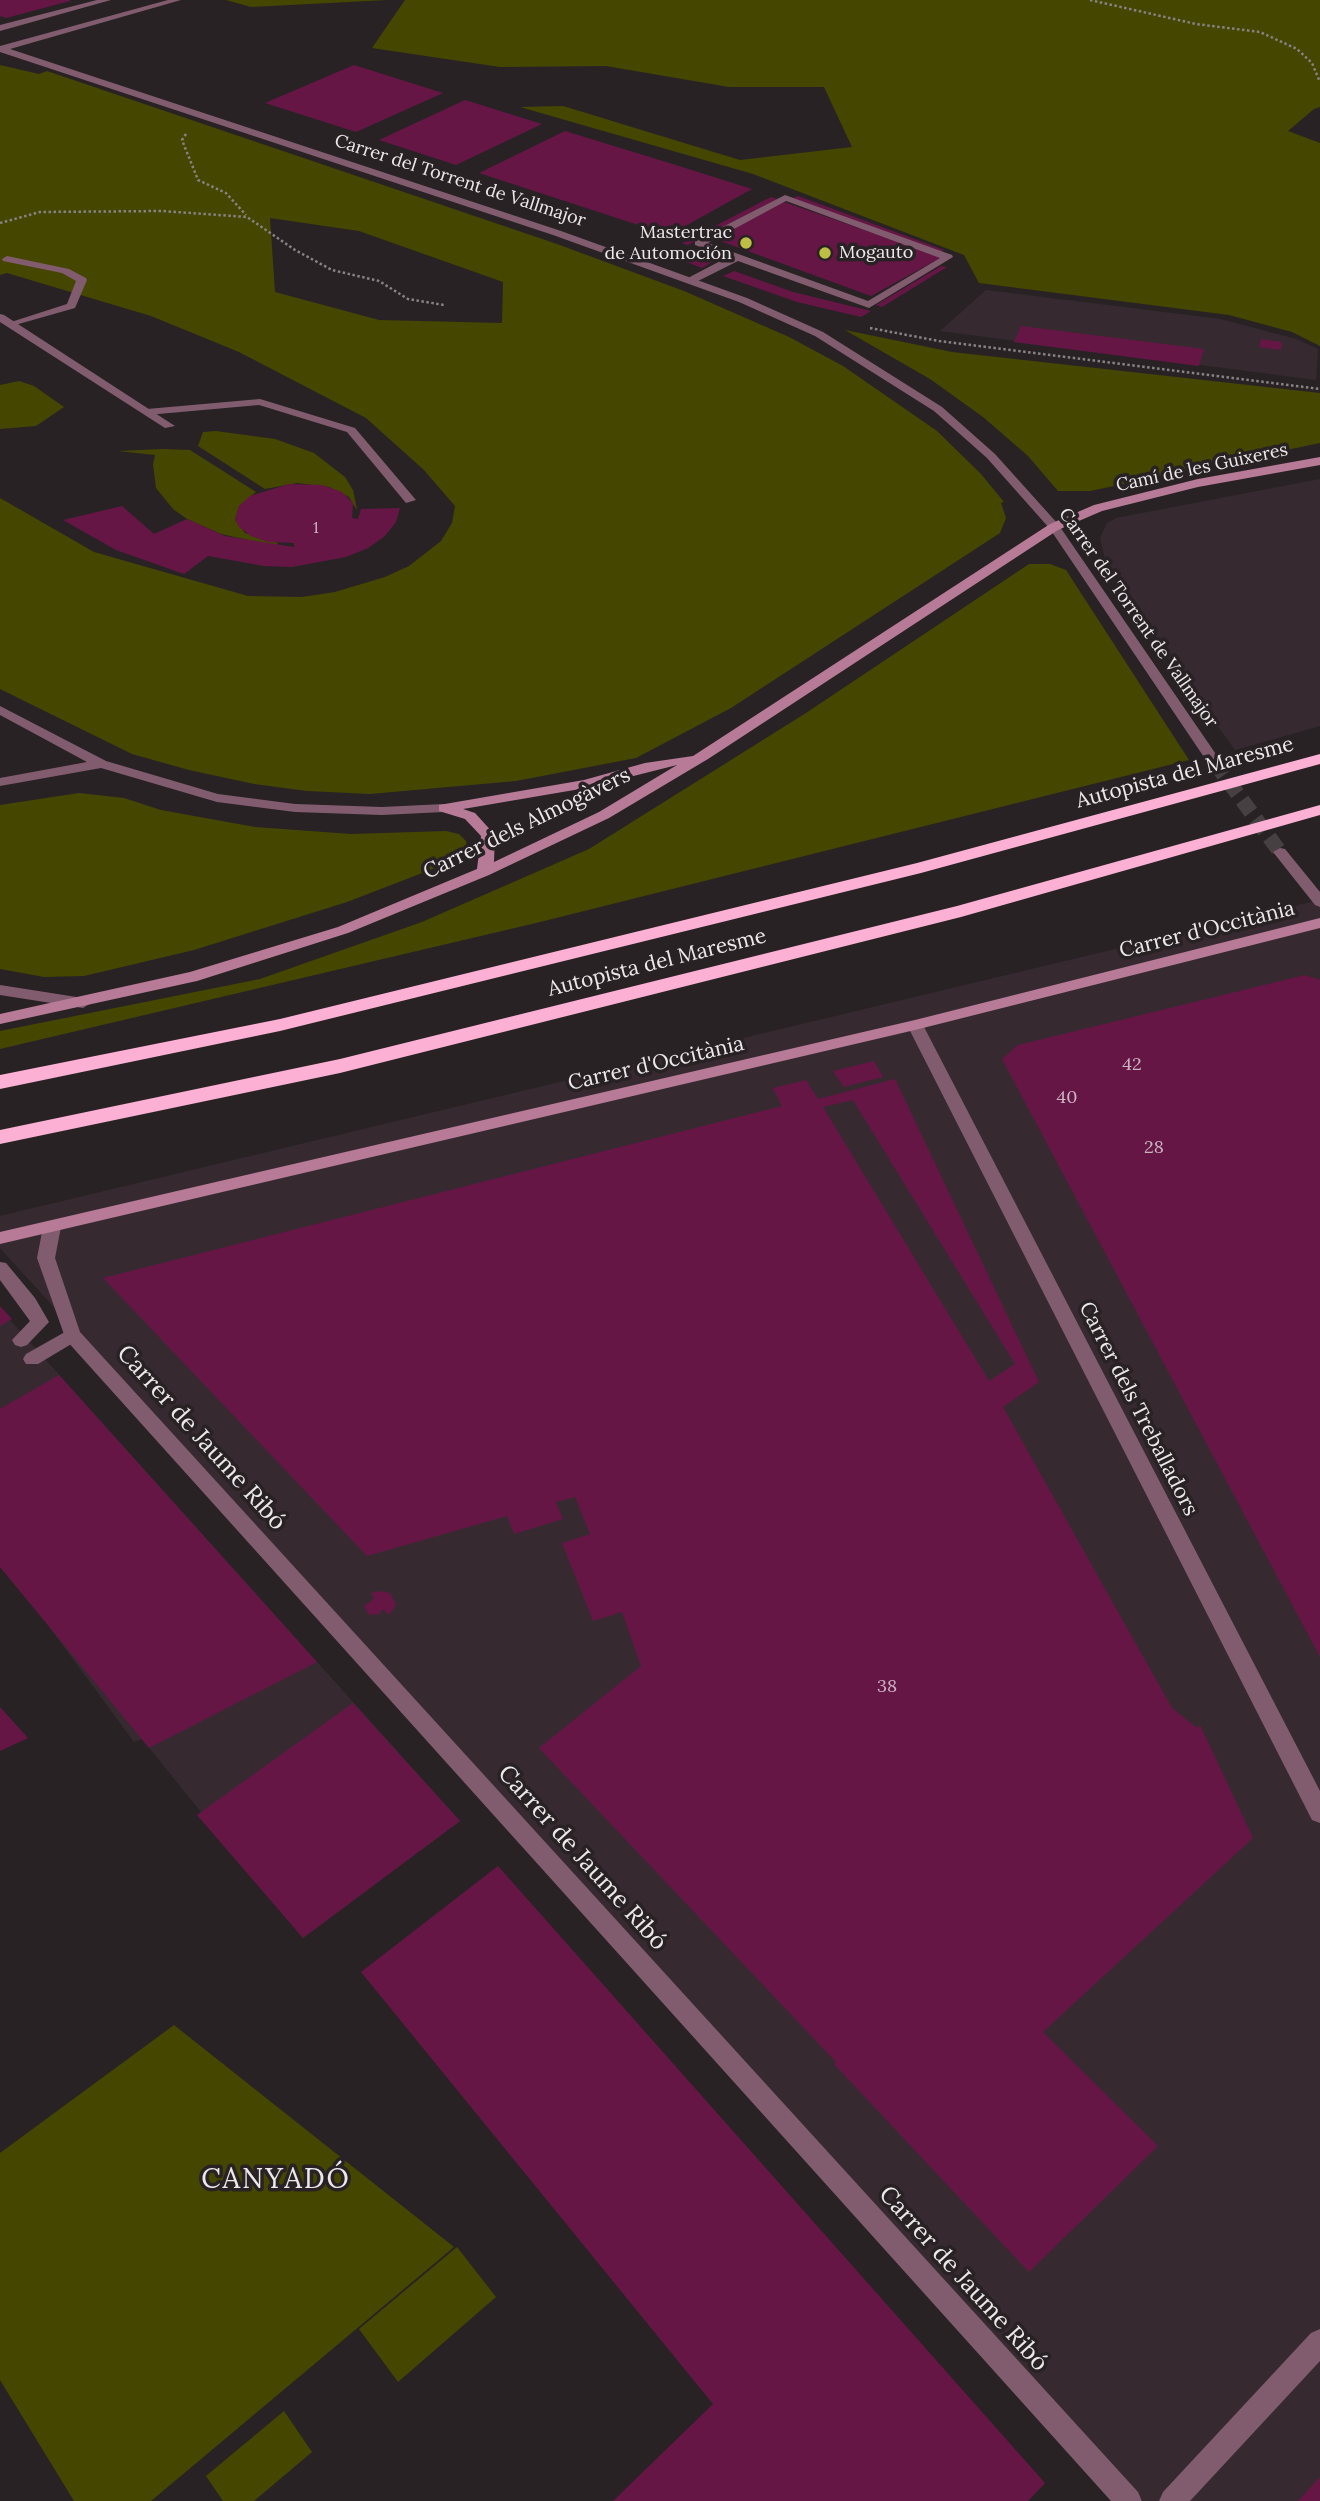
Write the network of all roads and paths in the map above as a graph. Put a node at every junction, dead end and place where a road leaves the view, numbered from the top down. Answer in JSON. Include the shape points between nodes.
{"nodes":[{"id":1,"x":107,"y":0,"type":"edge"},
{"id":2,"x":177,"y":0,"type":"edge"},
{"id":3,"x":1090,"y":0,"type":"edge"},
{"id":4,"x":0,"y":28,"type":"edge"},
{"id":5,"x":0,"y":49,"type":"edge"},
{"id":6,"x":1320,"y":82,"type":"edge"},
{"id":7,"x":207,"y":116,"type":"junction"},
{"id":8,"x":247,"y":216,"type":"junction"},
{"id":9,"x":0,"y":223,"type":"edge"},
{"id":10,"x":7,"y":258,"type":"dead end"},
{"id":11,"x":735,"y":258,"type":"junction"},
{"id":12,"x":690,"y":281,"type":"junction"},
{"id":13,"x":444,"y":305,"type":"dead end"},
{"id":14,"x":0,"y":317,"type":"edge"},
{"id":15,"x":12,"y":325,"type":"junction"},
{"id":16,"x":865,"y":327,"type":"dead end"},
{"id":17,"x":1320,"y":389,"type":"edge"},
{"id":18,"x":147,"y":412,"type":"junction"},
{"id":19,"x":169,"y":426,"type":"dead end"},
{"id":20,"x":1320,"y":461,"type":"edge"},
{"id":21,"x":410,"y":500,"type":"dead end"},
{"id":22,"x":1054,"y":527,"type":"junction"},
{"id":23,"x":0,"y":710,"type":"edge"},
{"id":24,"x":703,"y":756,"type":"junction"},
{"id":25,"x":1320,"y":759,"type":"edge"},
{"id":26,"x":1215,"y":763,"type":"tunnel mouth"},
{"id":27,"x":101,"y":764,"type":"junction"},
{"id":28,"x":0,"y":782,"type":"edge"},
{"id":29,"x":444,"y":808,"type":"junction"},
{"id":30,"x":1320,"y":810,"type":"edge"},
{"id":31,"x":1280,"y":852,"type":"tunnel mouth"},
{"id":32,"x":484,"y":872,"type":"junction"},
{"id":33,"x":1320,"y":902,"type":"edge"},
{"id":34,"x":1320,"y":923,"type":"edge"},
{"id":35,"x":0,"y":990,"type":"edge"},
{"id":36,"x":83,"y":1003,"type":"junction"},
{"id":37,"x":0,"y":1019,"type":"edge"},
{"id":38,"x":915,"y":1025,"type":"junction"},
{"id":39,"x":0,"y":1082,"type":"edge"},
{"id":40,"x":0,"y":1137,"type":"edge"},
{"id":41,"x":52,"y":1227,"type":"junction"},
{"id":42,"x":0,"y":1238,"type":"edge"},
{"id":43,"x":0,"y":1268,"type":"edge"},
{"id":44,"x":72,"y":1335,"type":"junction"},
{"id":45,"x":21,"y":1340,"type":"dead end"},
{"id":46,"x":32,"y":1359,"type":"dead end"},
{"id":47,"x":1320,"y":1813,"type":"edge"},
{"id":48,"x":1320,"y":2342,"type":"edge"},
{"id":49,"x":1129,"y":2501,"type":"edge"},
{"id":50,"x":1172,"y":2501,"type":"edge"}],
"edges":[{"from":1,"to":4,"type":"street"},
{"from":2,"to":5,"type":"street"},
{"from":3,"to":6,"type":"path","via":[[1196,24],[1260,32],[1297,49],[1312,64]]},
{"from":5,"to":7,"type":"street","name":"Carrer del Torrent de Vallmajor"},
{"from":7,"to":8,"type":"path","via":[[194,121],[182,140],[198,180],[226,193]]},
{"from":7,"to":12,"type":"street","name":"Carrer del Torrent de Vallmajor"},
{"from":8,"to":9,"type":"path","via":[[40,212]]},
{"from":8,"to":13,"type":"path","via":[[332,270],[379,281],[408,299]]},
{"from":10,"to":15,"type":"street","via":[[65,271],[82,280],[71,306]]},
{"from":11,"to":11,"type":"street","via":[[699,242],[785,198],[948,257],[869,305]]},
{"from":11,"to":12,"type":"street"},
{"from":12,"to":22,"type":"street","name":"Carrer del Torrent de Vallmajor","via":[[819,334],[887,374],[938,409],[991,456]]},
{"from":14,"to":15,"type":"street"},
{"from":15,"to":18,"type":"street"},
{"from":16,"to":17,"type":"path","via":[[1119,366]]},
{"from":18,"to":19,"type":"street"},
{"from":18,"to":21,"type":"street","via":[[260,402],[351,430]]},
{"from":20,"to":22,"type":"street","name":"Camí de les Guixeres","via":[[1198,483],[1098,508]]},
{"from":22,"to":24,"type":"street","name":"Carrer dels Almogàvers"},
{"from":22,"to":26,"type":"street","name":"Carrer del Torrent de Vallmajor"},
{"from":23,"to":27,"type":"street"},
{"from":24,"to":29,"type":"street","via":[[586,784]]},
{"from":24,"to":32,"type":"street","name":"Carrer dels Almogàvers","via":[[604,815]]},
{"from":25,"to":39,"type":"highway","name":"Autopista del Maresme","via":[[921,868],[280,1025]]},
{"from":27,"to":28,"type":"street"},
{"from":27,"to":29,"type":"street","via":[[217,798],[295,808]]},
{"from":29,"to":32,"type":"street","via":[[470,816],[488,835]]},
{"from":30,"to":40,"type":"highway","name":"Autopista del Maresme","via":[[961,911],[367,1060]]},
{"from":31,"to":33,"type":"street"},
{"from":32,"to":36,"type":"street","name":"Carrer dels Almogàvers","via":[[343,930],[192,977]]},
{"from":34,"to":38,"type":"street","name":"Carrer d'Occitània"},
{"from":35,"to":36,"type":"street"},
{"from":36,"to":37,"type":"street","name":"Carrer dels Almogàvers"},
{"from":38,"to":41,"type":"street","name":"Carrer d'Occitània"},
{"from":38,"to":47,"type":"street","name":"Carrer dels Treballadors"},
{"from":41,"to":42,"type":"street","name":"Carrer d'Occitània"},
{"from":41,"to":44,"type":"street","name":"Carrer de Jaume Ribó","via":[[46,1258]]},
{"from":43,"to":45,"type":"street","via":[[40,1322]]},
{"from":44,"to":46,"type":"street"},
{"from":44,"to":49,"type":"street","name":"Carrer de Jaume Ribó"},
{"from":48,"to":50,"type":"street"}]}
